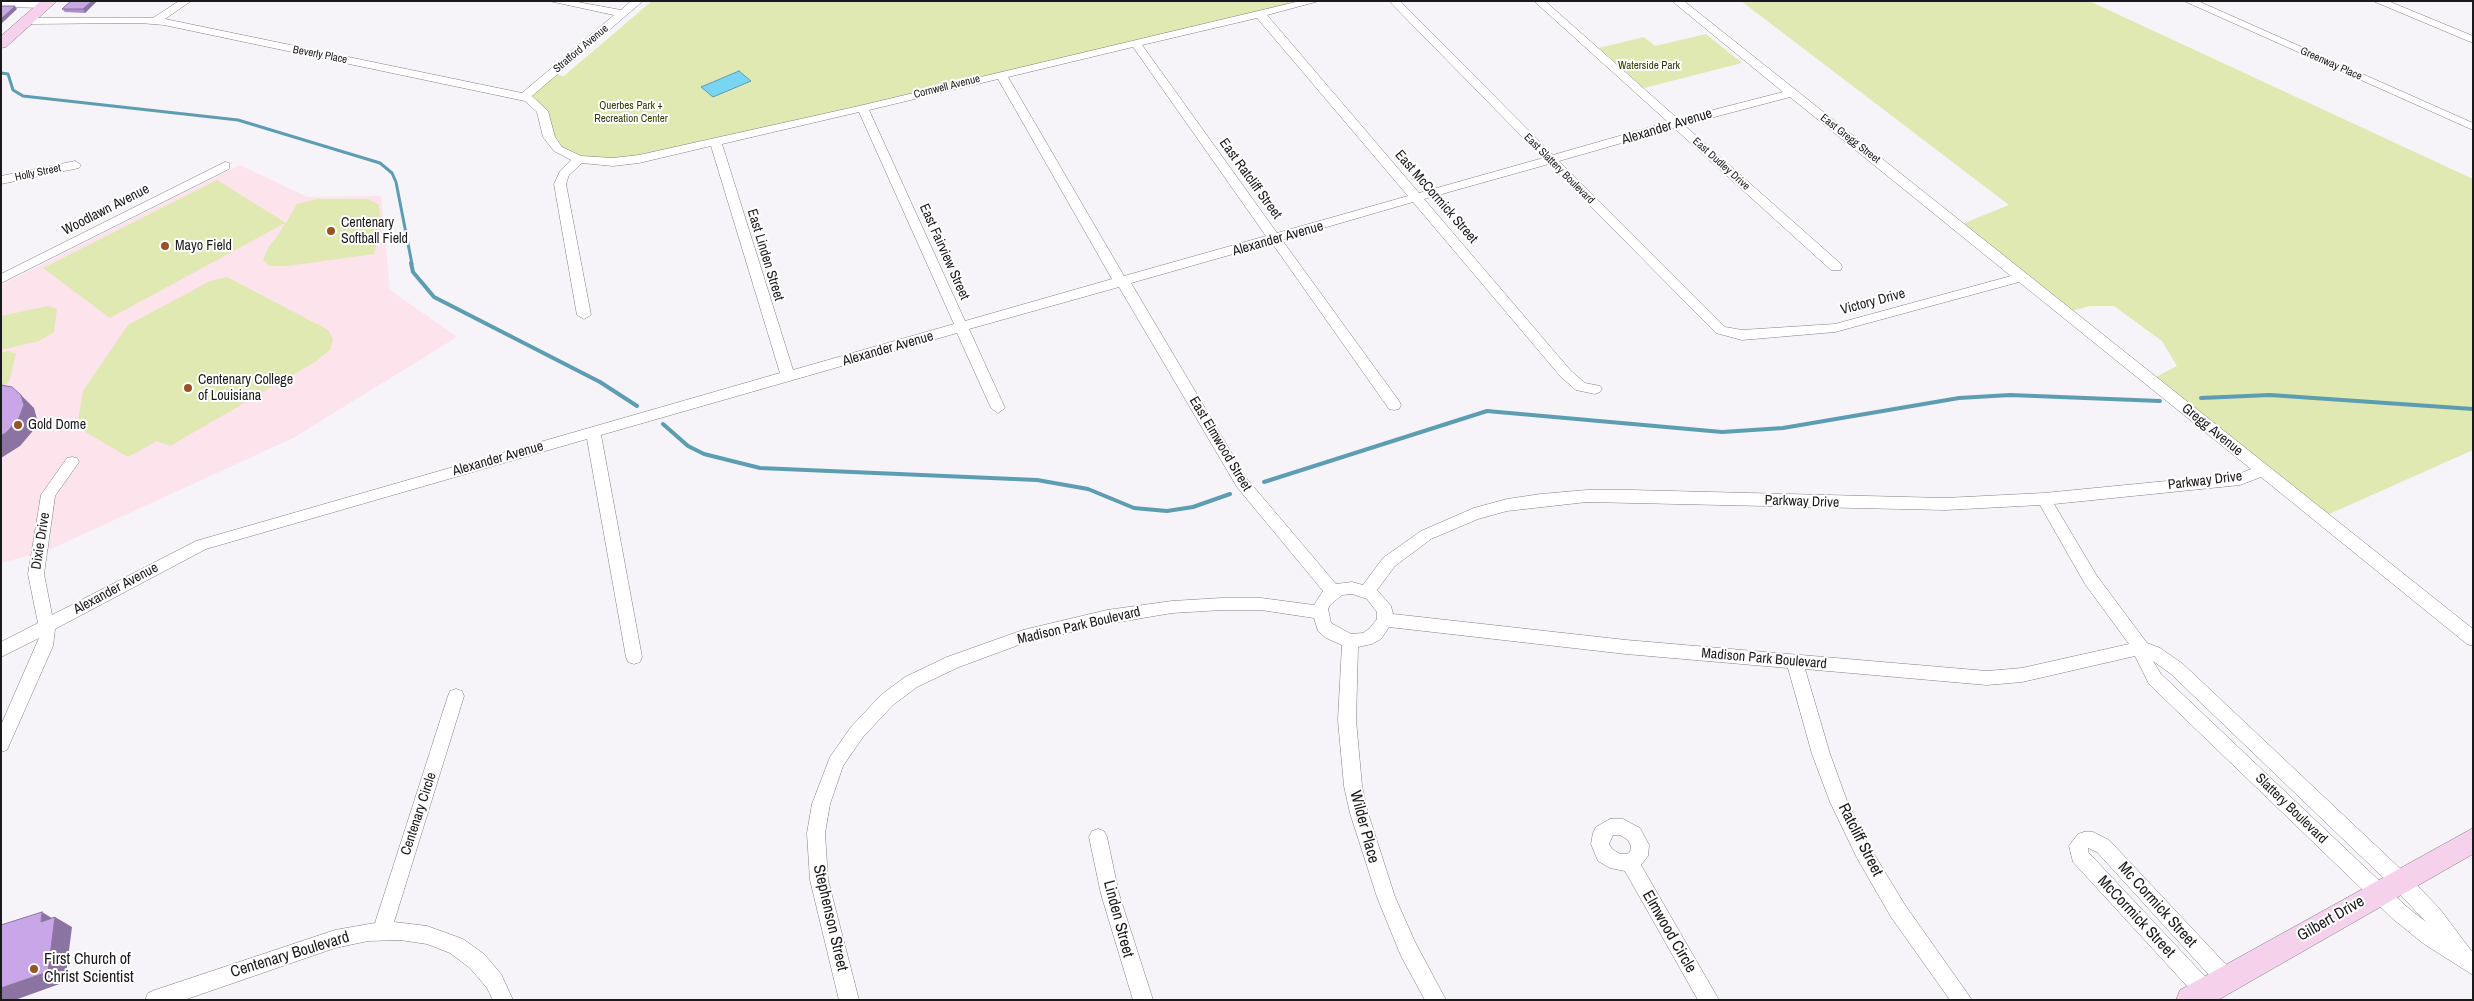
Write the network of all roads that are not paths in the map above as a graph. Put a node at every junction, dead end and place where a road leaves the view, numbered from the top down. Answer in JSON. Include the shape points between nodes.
{"nodes":[{"id":1,"x":186,"y":1,"type":"edge"},
{"id":2,"x":554,"y":1,"type":"edge"},
{"id":3,"x":638,"y":1,"type":"edge"},
{"id":4,"x":1314,"y":1,"type":"edge"},
{"id":5,"x":1394,"y":1,"type":"edge"},
{"id":6,"x":1539,"y":1,"type":"edge"},
{"id":7,"x":1677,"y":1,"type":"edge"},
{"id":8,"x":2189,"y":1,"type":"edge"},
{"id":9,"x":2378,"y":1,"type":"edge"},
{"id":10,"x":48,"y":3,"type":"edge"},
{"id":11,"x":1,"y":4,"type":"edge"},
{"id":12,"x":623,"y":14,"type":"junction"},
{"id":13,"x":1260,"y":14,"type":"junction"},
{"id":14,"x":28,"y":21,"type":"junction"},
{"id":15,"x":155,"y":21,"type":"junction"},
{"id":16,"x":2473,"y":40,"type":"edge"},
{"id":17,"x":1134,"y":43,"type":"junction"},
{"id":18,"x":1,"y":44,"type":"edge"},
{"id":19,"x":1001,"y":74,"type":"junction"},
{"id":20,"x":1793,"y":93,"type":"junction"},
{"id":21,"x":524,"y":97,"type":"junction"},
{"id":22,"x":862,"y":108,"type":"junction"},
{"id":23,"x":1677,"y":125,"type":"junction"},
{"id":24,"x":2473,"y":127,"type":"edge"},
{"id":25,"x":715,"y":141,"type":"junction"},
{"id":26,"x":579,"y":159,"type":"junction"},
{"id":27,"x":1551,"y":161,"type":"junction"},
{"id":28,"x":75,"y":165,"type":"dead end"},
{"id":29,"x":225,"y":166,"type":"dead end"},
{"id":30,"x":1,"y":180,"type":"edge"},
{"id":31,"x":1418,"y":199,"type":"junction"},
{"id":32,"x":1276,"y":239,"type":"junction"},
{"id":33,"x":1836,"y":266,"type":"dead end"},
{"id":34,"x":2023,"y":277,"type":"junction"},
{"id":35,"x":1,"y":280,"type":"edge"},
{"id":36,"x":1123,"y":282,"type":"junction"},
{"id":37,"x":584,"y":315,"type":"dead end"},
{"id":38,"x":961,"y":328,"type":"junction"},
{"id":39,"x":1727,"y":333,"type":"joint"},
{"id":40,"x":788,"y":377,"type":"junction"},
{"id":41,"x":1595,"y":389,"type":"dead end"},
{"id":42,"x":1394,"y":405,"type":"dead end"},
{"id":43,"x":998,"y":408,"type":"dead end"},
{"id":44,"x":593,"y":432,"type":"junction"},
{"id":45,"x":72,"y":462,"type":"dead end"},
{"id":46,"x":2263,"y":471,"type":"junction"},
{"id":47,"x":2044,"y":499,"type":"junction"},
{"id":48,"x":1368,"y":591,"type":"junction"},
{"id":49,"x":1334,"y":592,"type":"junction"},
{"id":50,"x":1320,"y":612,"type":"junction"},
{"id":51,"x":1385,"y":620,"type":"junction"},
{"id":52,"x":46,"y":626,"type":"junction"},
{"id":53,"x":2473,"y":639,"type":"edge"},
{"id":54,"x":1350,"y":641,"type":"junction"},
{"id":55,"x":2141,"y":648,"type":"junction"},
{"id":56,"x":1,"y":650,"type":"edge"},
{"id":57,"x":634,"y":657,"type":"dead end"},
{"id":58,"x":1795,"y":662,"type":"junction"},
{"id":59,"x":456,"y":696,"type":"dead end"},
{"id":60,"x":862,"y":726,"type":"joint"},
{"id":61,"x":1,"y":745,"type":"edge"},
{"id":62,"x":1098,"y":837,"type":"dead end"},
{"id":63,"x":2084,"y":840,"type":"dead end"},
{"id":64,"x":2473,"y":840,"type":"edge"},
{"id":65,"x":1630,"y":863,"type":"dead end"},
{"id":66,"x":2389,"y":887,"type":"junction"},
{"id":67,"x":382,"y":931,"type":"junction"},
{"id":68,"x":2466,"y":960,"type":"edge"},
{"id":69,"x":2207,"y":990,"type":"edge"},
{"id":70,"x":156,"y":1000,"type":"edge"},
{"id":71,"x":503,"y":1000,"type":"edge"},
{"id":72,"x":849,"y":1000,"type":"edge"},
{"id":73,"x":1143,"y":1000,"type":"edge"},
{"id":74,"x":1436,"y":1000,"type":"edge"},
{"id":75,"x":1709,"y":1000,"type":"edge"},
{"id":76,"x":1962,"y":1000,"type":"edge"}],
"edges":[{"from":1,"to":15,"type":"street"},
{"from":2,"to":12,"type":"street"},
{"from":3,"to":12,"type":"street","name":"Stratford Avenue"},
{"from":4,"to":13,"type":"street","name":"Cornwell Avenue"},
{"from":5,"to":27,"type":"street","name":"East Slattery Boulevard"},
{"from":6,"to":23,"type":"street","name":"East Dudley Drive"},
{"from":7,"to":20,"type":"street","name":"East Gregg Street"},
{"from":8,"to":24,"type":"street","name":"Greenway Place"},
{"from":9,"to":16,"type":"street"},
{"from":10,"to":11,"type":"street"},
{"from":10,"to":14,"type":"street"},
{"from":12,"to":21,"type":"street","name":"Stratford Avenue"},
{"from":13,"to":17,"type":"street","name":"Cornwell Avenue"},
{"from":13,"to":31,"type":"street","name":"East McCormick Street"},
{"from":14,"to":15,"type":"street","name":"Beverly Place"},
{"from":14,"to":18,"type":"street"},
{"from":15,"to":21,"type":"street","name":"Beverly Place"},
{"from":17,"to":19,"type":"street","name":"Cornwell Avenue"},
{"from":17,"to":32,"type":"street","name":"East Ratcliff Street"},
{"from":19,"to":22,"type":"street","name":"Cornwell Avenue"},
{"from":19,"to":36,"type":"street","name":"East Elmwood Street"},
{"from":20,"to":23,"type":"street","name":"Alexander Avenue"},
{"from":20,"to":34,"type":"street","name":"East Gregg Street"},
{"from":21,"to":26,"type":"street","name":"Beverly Place","via":[[542,111],[551,141],[568,155]]},
{"from":22,"to":25,"type":"street","name":"Cornwell Avenue"},
{"from":22,"to":38,"type":"street","name":"East Fairview Street"},
{"from":23,"to":27,"type":"street","name":"Alexander Avenue"},
{"from":23,"to":33,"type":"street","name":"East Dudley Drive"},
{"from":25,"to":26,"type":"street","name":"Cornwell Avenue","via":[[631,160]]},
{"from":25,"to":40,"type":"street","name":"East Linden Street"},
{"from":26,"to":37,"type":"street","via":[[564,174],[560,184]]},
{"from":27,"to":31,"type":"street","name":"Alexander Avenue"},
{"from":27,"to":39,"type":"street","name":"East Slattery Boulevard","via":[[1717,328]]},
{"from":28,"to":30,"type":"street","name":"Holly Street"},
{"from":29,"to":35,"type":"street","name":"Woodlawn Avenue"},
{"from":31,"to":32,"type":"street","name":"Alexander Avenue"},
{"from":31,"to":41,"type":"street","name":"East McCormick Street","via":[[1566,374],[1581,387]]},
{"from":32,"to":36,"type":"street","name":"Alexander Avenue"},
{"from":32,"to":42,"type":"street","name":"East Ratcliff Street"},
{"from":34,"to":39,"type":"street","name":"Victory Drive","via":[[1841,327],[1742,335]]},
{"from":34,"to":46,"type":"street","name":"Gregg Avenue"},
{"from":36,"to":38,"type":"street","name":"Alexander Avenue"},
{"from":36,"to":49,"type":"street","name":"East Elmwood Street","via":[[1242,483]]},
{"from":38,"to":40,"type":"street","name":"Alexander Avenue"},
{"from":38,"to":43,"type":"street","name":"East Fairview Street"},
{"from":40,"to":44,"type":"street","name":"Alexander Avenue"},
{"from":44,"to":52,"type":"street","name":"Alexander Avenue","via":[[214,540]]},
{"from":44,"to":57,"type":"street"},
{"from":45,"to":52,"type":"street","name":"Dixie Drive","via":[[48,495],[36,574]]},
{"from":46,"to":47,"type":"street","name":"Parkway Drive","via":[[2240,479]]},
{"from":46,"to":53,"type":"street","name":"Gregg Avenue"},
{"from":47,"to":48,"type":"street","name":"Parkway Drive","via":[[1945,504],[1631,496],[1542,500],[1474,514],[1426,535],[1389,562]]},
{"from":47,"to":55,"type":"street","name":"Slattery Boulevard","via":[[2091,580]]},
{"from":48,"to":49,"type":"street","via":[[1352,588]]},
{"from":48,"to":51,"type":"street","via":[[1380,602]]},
{"from":49,"to":50,"type":"street","via":[[1324,600]]},
{"from":50,"to":54,"type":"street","via":[[1324,626],[1332,634]]},
{"from":50,"to":60,"type":"street","name":"Madison Park Boulevard","via":[[1261,604],[1222,604],[1132,612],[1053,629],[934,670],[887,700]]},
{"from":51,"to":54,"type":"street","via":[[1375,634]]},
{"from":51,"to":58,"type":"street","name":"Madison Park Boulevard"},
{"from":52,"to":56,"type":"street","name":"Alexander Avenue"},
{"from":52,"to":61,"type":"street","name":"Dixie Drive","via":[[45,646]]},
{"from":54,"to":74,"type":"street","name":"Wilder Place","via":[[1347,720],[1359,813],[1386,897],[1408,949]]},
{"from":55,"to":58,"type":"street","name":"Madison Park Boulevard","via":[[2022,675],[1988,678]]},
{"from":55,"to":66,"type":"street","name":"Slattery Boulevard","via":[[2177,669]]},
{"from":55,"to":66,"type":"street","name":"Slattery Boulevard","via":[[2145,663],[2155,679]]},
{"from":58,"to":76,"type":"street","name":"Ratcliff Street","via":[[1821,754],[1863,852],[1898,911]]},
{"from":59,"to":67,"type":"street","name":"Centenary Circle"},
{"from":60,"to":72,"type":"street","name":"Stephenson Street","via":[[844,749],[830,776],[816,833],[819,880]]},
{"from":62,"to":73,"type":"street","name":"Linden Street","via":[[1110,894]]},
{"from":63,"to":69,"type":"street","name":"McCormick Street","via":[[2078,846],[2080,856]]},
{"from":64,"to":66,"type":"street","name":"Gilbert Drive"},
{"from":65,"to":75,"type":"street","name":"Elmwood Circle"},
{"from":66,"to":68,"type":"street","name":"Slattery Boulevard","via":[[2431,937]]},
{"from":66,"to":68,"type":"street","name":"Slattery Boulevard","via":[[2432,914]]},
{"from":66,"to":69,"type":"street","name":"Gilbert Drive"},
{"from":67,"to":70,"type":"street","name":"Centenary Boulevard","via":[[335,939]]},
{"from":67,"to":71,"type":"street","name":"Centenary Boulevard","via":[[400,930],[427,935],[456,946],[477,961],[494,981]]}]}
